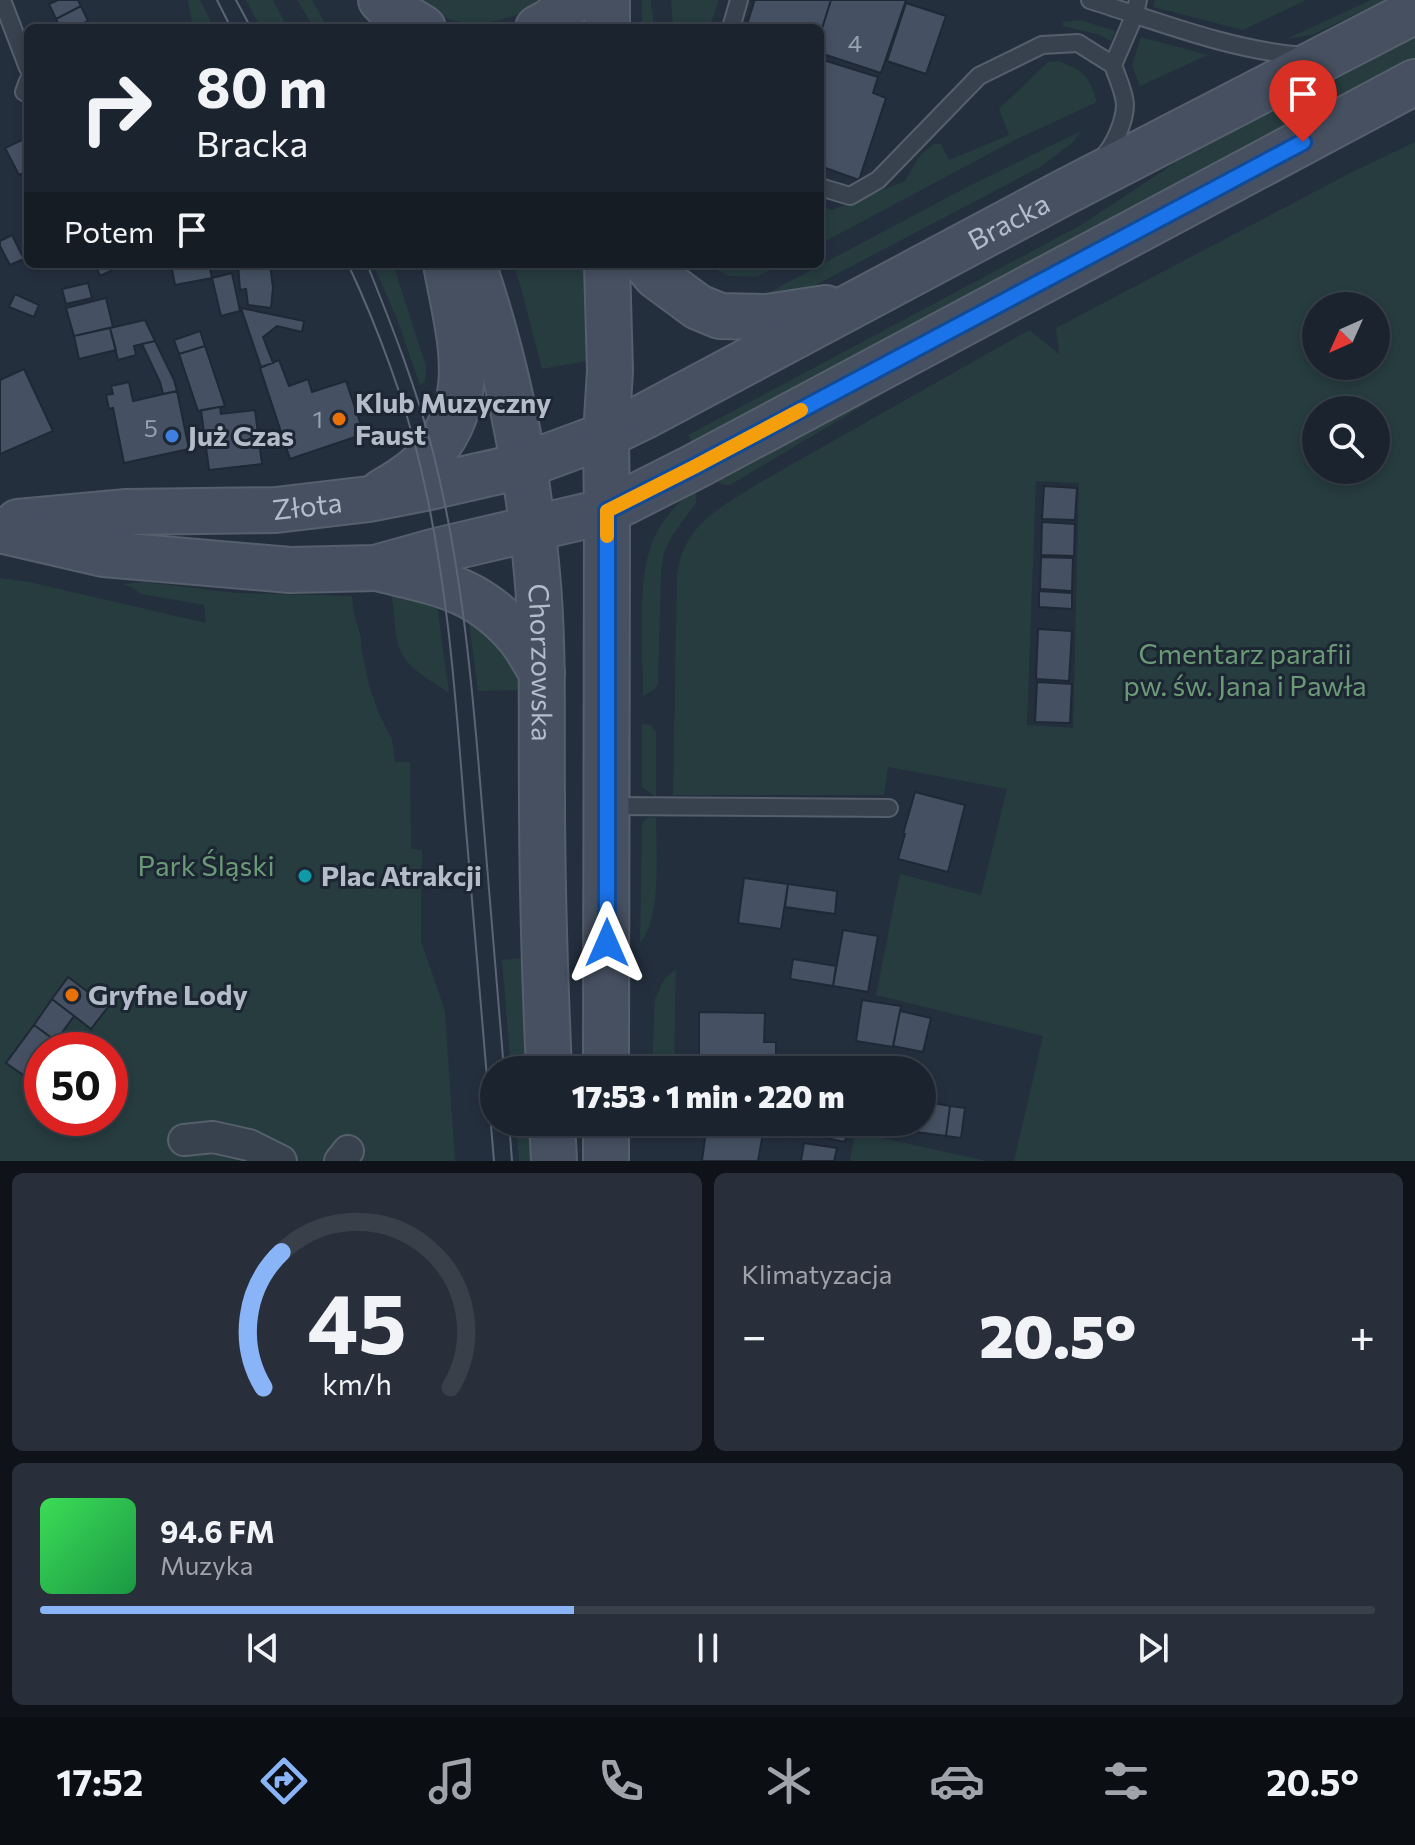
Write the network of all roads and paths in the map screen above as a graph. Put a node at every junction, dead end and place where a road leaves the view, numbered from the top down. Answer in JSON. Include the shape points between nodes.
{"nodes":[{"id":1,"x":2,"y":0,"type":"edge"},
{"id":2,"x":357,"y":0,"type":"edge"},
{"id":3,"x":381,"y":0,"type":"edge"},
{"id":4,"x":573,"y":0,"type":"edge"},
{"id":5,"x":607,"y":0,"type":"edge"},
{"id":6,"x":739,"y":0,"type":"edge"},
{"id":7,"x":1090,"y":0,"type":"edge"},
{"id":8,"x":1136,"y":7,"type":"edge"},
{"id":9,"x":1415,"y":11,"type":"edge"},
{"id":10,"x":371,"y":24,"type":"edge"},
{"id":11,"x":416,"y":24,"type":"edge"},
{"id":12,"x":545,"y":24,"type":"edge"},
{"id":13,"x":607,"y":24,"type":"edge"},
{"id":14,"x":732,"y":24,"type":"edge"},
{"id":15,"x":24,"y":58,"type":"edge"},
{"id":16,"x":1321,"y":58,"type":"junction"},
{"id":17,"x":1113,"y":65,"type":"junction"},
{"id":18,"x":1415,"y":82,"type":"edge"},
{"id":19,"x":824,"y":188,"type":"edge"},
{"id":20,"x":1065,"y":192,"type":"junction"},
{"id":21,"x":447,"y":268,"type":"edge"},
{"id":22,"x":474,"y":268,"type":"edge"},
{"id":23,"x":607,"y":268,"type":"edge"},
{"id":24,"x":649,"y":268,"type":"edge"},
{"id":25,"x":860,"y":302,"type":"junction"},
{"id":26,"x":606,"y":435,"type":"junction"},
{"id":27,"x":522,"y":466,"type":"junction"},
{"id":28,"x":373,"y":498,"type":"junction"},
{"id":29,"x":607,"y":511,"type":"junction"},
{"id":30,"x":0,"y":524,"type":"edge"},
{"id":31,"x":532,"y":529,"type":"junction"},
{"id":32,"x":0,"y":530,"type":"edge"},
{"id":33,"x":375,"y":568,"type":"junction"},
{"id":34,"x":542,"y":673,"type":"junction"},
{"id":35,"x":607,"y":806,"type":"junction"},
{"id":36,"x":889,"y":808,"type":"dead end"},
{"id":37,"x":548,"y":1056,"type":"edge"},
{"id":38,"x":606,"y":1056,"type":"edge"},
{"id":39,"x":553,"y":1136,"type":"edge"},
{"id":40,"x":606,"y":1136,"type":"edge"},
{"id":41,"x":180,"y":1139,"type":"edge"},
{"id":42,"x":281,"y":1161,"type":"edge"},
{"id":43,"x":554,"y":1161,"type":"edge"},
{"id":44,"x":606,"y":1161,"type":"edge"}],
"edges":[{"from":1,"to":15,"type":"lane"},
{"from":2,"to":10,"type":"main road"},
{"from":3,"to":11,"type":"main road"},
{"from":4,"to":12,"type":"main road"},
{"from":5,"to":13,"type":"main road"},
{"from":6,"to":14,"type":"lane"},
{"from":7,"to":8,"type":"lane"},
{"from":8,"to":16,"type":"lane","via":[[1243,48]]},
{"from":8,"to":17,"type":"lane"},
{"from":9,"to":16,"type":"main road","name":"Bracka"},
{"from":16,"to":20,"type":"main road","name":"Bracka"},
{"from":17,"to":19,"type":"lane","via":[[1078,43],[1042,45],[979,76],[878,180],[850,196]]},
{"from":17,"to":20,"type":"lane","via":[[1125,101],[1120,126],[1108,153]]},
{"from":18,"to":29,"type":"main road"},
{"from":20,"to":25,"type":"main road","name":"Bracka"},
{"from":21,"to":28,"type":"main road","via":[[464,372],[453,422],[420,466]]},
{"from":22,"to":27,"type":"main road","name":"Chorzowska","via":[[501,360]]},
{"from":23,"to":26,"type":"main road"},
{"from":24,"to":25,"type":"main road","via":[[698,307],[720,316],[767,317]]},
{"from":25,"to":26,"type":"main road","name":"Bracka"},
{"from":26,"to":27,"type":"main road","name":"Złota"},
{"from":26,"to":29,"type":"main road"},
{"from":27,"to":28,"type":"main road","name":"Złota"},
{"from":27,"to":31,"type":"main road","name":"Chorzowska"},
{"from":28,"to":30,"type":"main road","name":"Złota","via":[[276,510],[127,512]]},
{"from":29,"to":31,"type":"main road"},
{"from":29,"to":35,"type":"main road"},
{"from":31,"to":33,"type":"main road"},
{"from":31,"to":34,"type":"main road","name":"Chorzowska"},
{"from":32,"to":33,"type":"main road","via":[[104,554],[277,569]]},
{"from":33,"to":34,"type":"main road","via":[[473,597],[519,638]]},
{"from":34,"to":37,"type":"main road","name":"Chorzowska"},
{"from":35,"to":36,"type":"lane"},
{"from":35,"to":38,"type":"main road"},
{"from":39,"to":43,"type":"main road"},
{"from":40,"to":44,"type":"main road"},
{"from":41,"to":42,"type":"street","via":[[254,1135]]}]}
